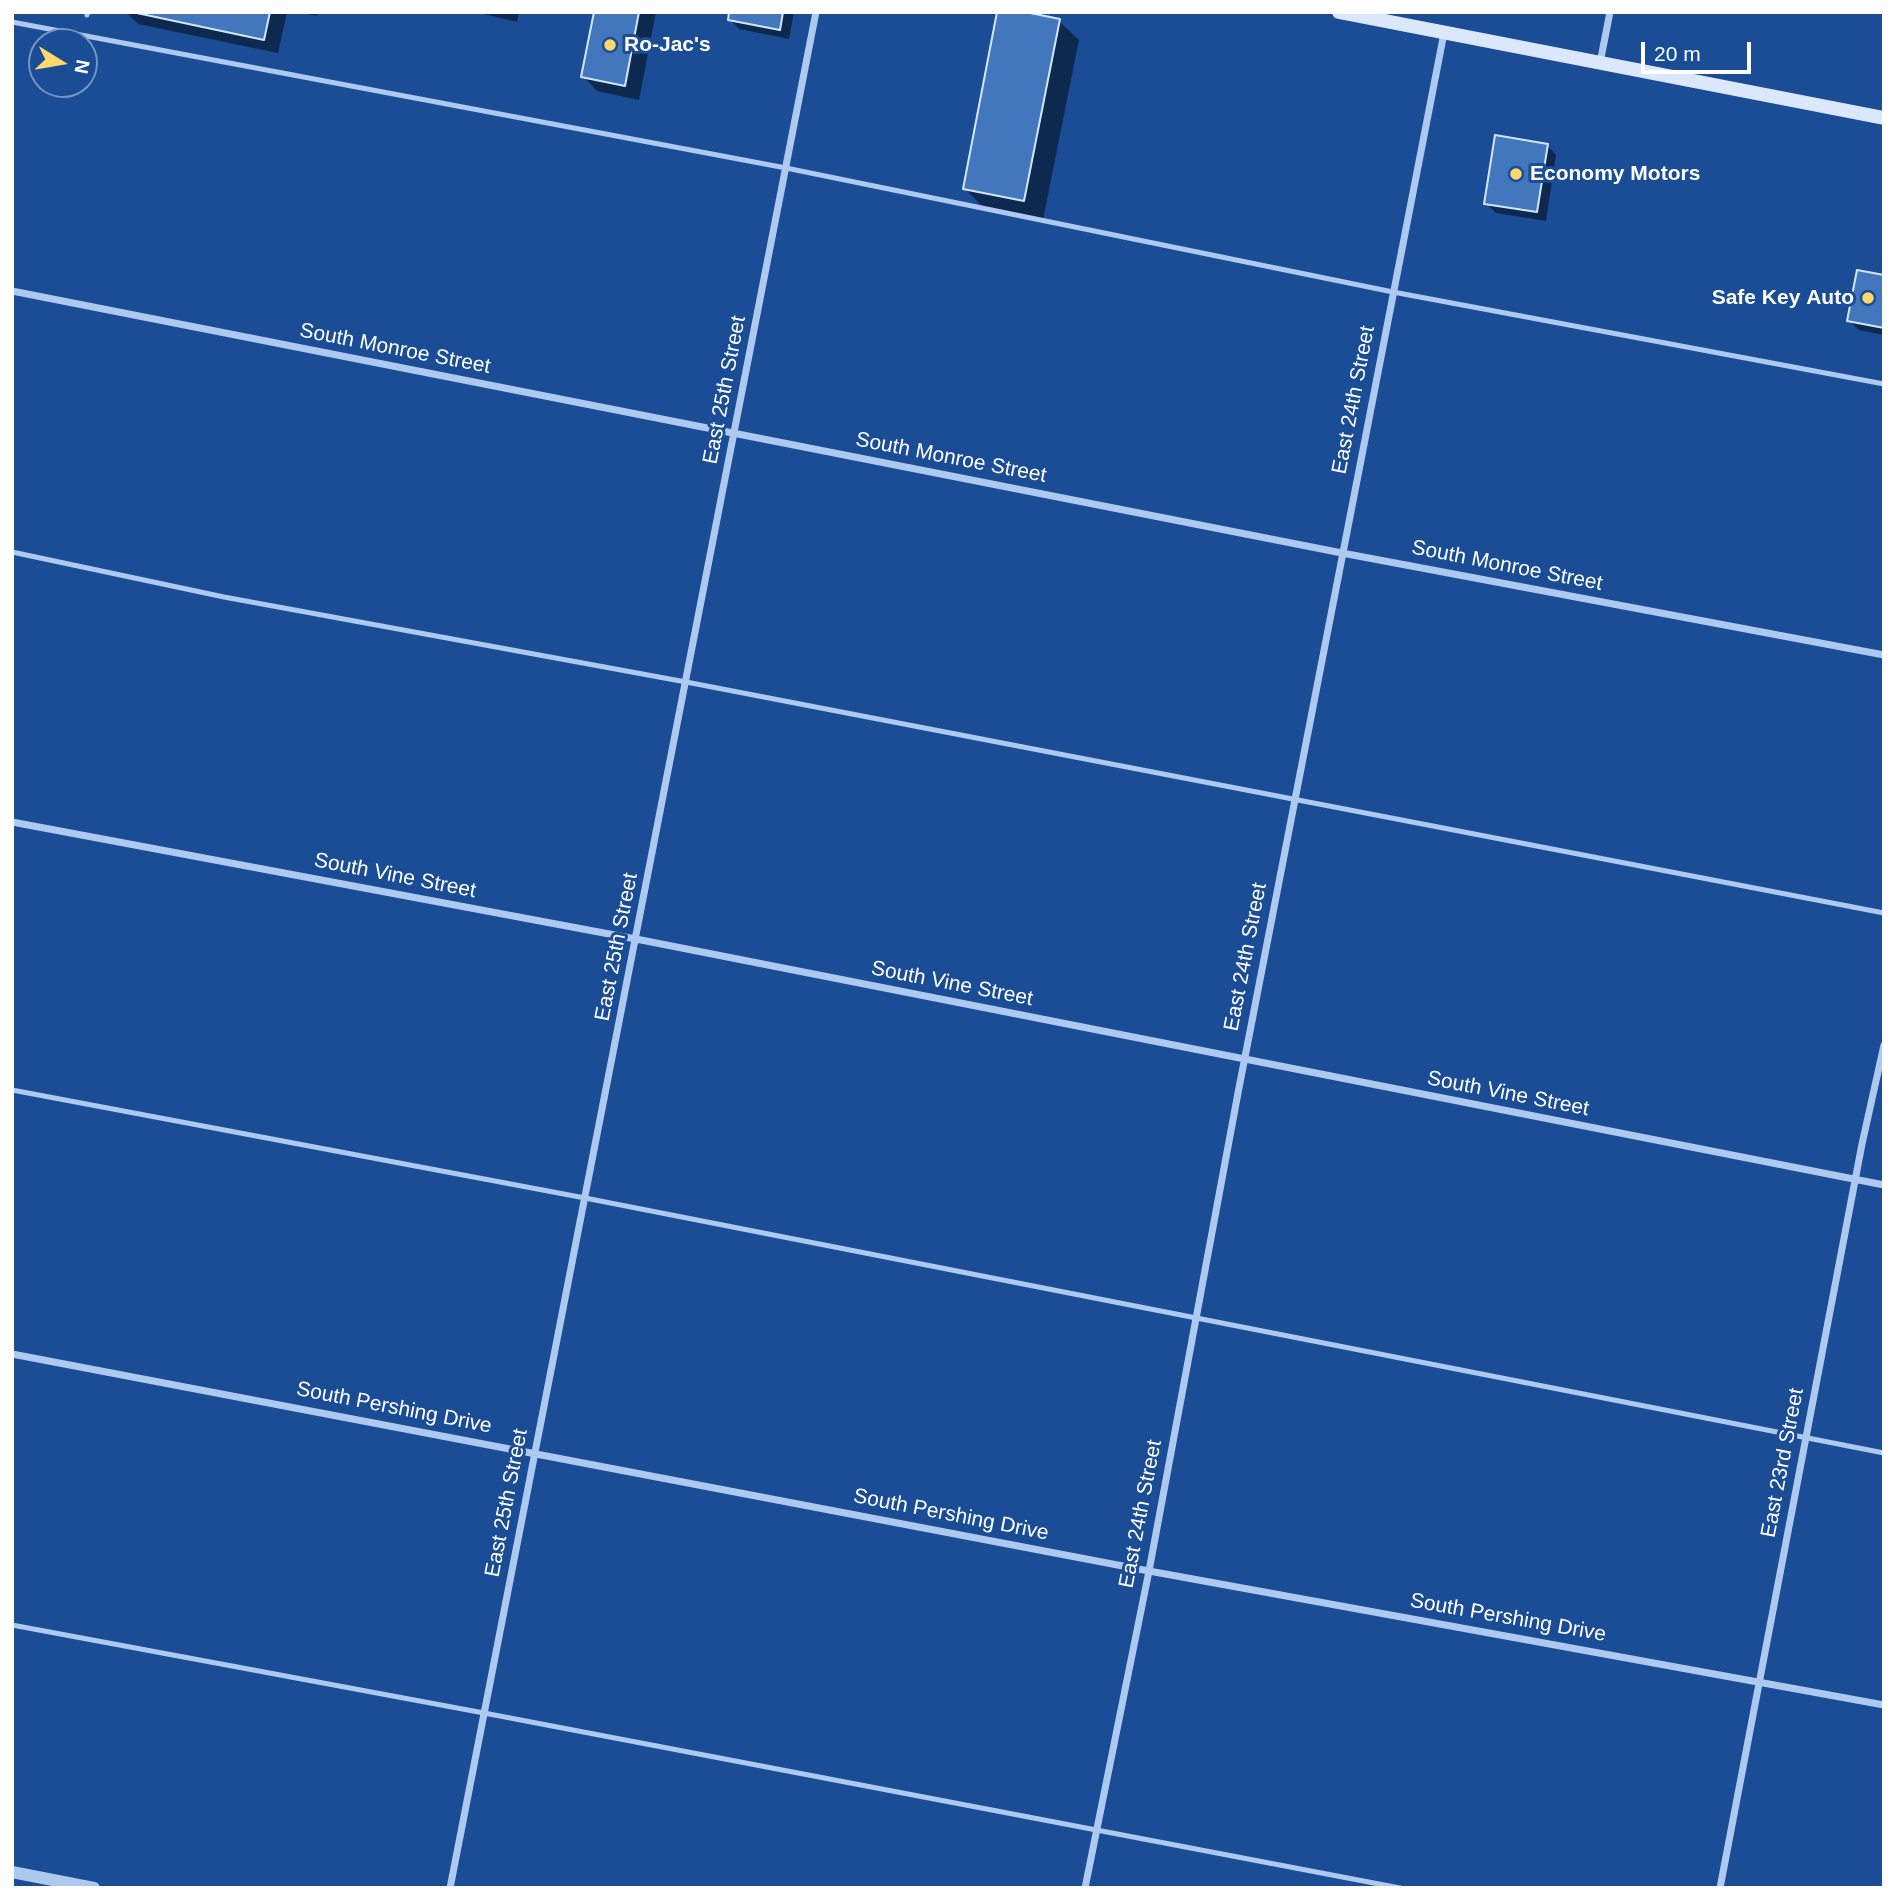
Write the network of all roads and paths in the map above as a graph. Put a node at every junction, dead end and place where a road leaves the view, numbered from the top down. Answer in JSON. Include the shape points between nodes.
{"nodes":[{"id":1,"x":817,"y":12,"type":"edge"},
{"id":2,"x":1339,"y":12,"type":"edge"},
{"id":3,"x":1610,"y":12,"type":"edge"},
{"id":4,"x":12,"y":22,"type":"edge"},
{"id":5,"x":1444,"y":33,"type":"junction"},
{"id":6,"x":1600,"y":64,"type":"junction"},
{"id":7,"x":1884,"y":118,"type":"edge"},
{"id":8,"x":786,"y":168,"type":"junction"},
{"id":9,"x":12,"y":291,"type":"edge"},
{"id":10,"x":1393,"y":292,"type":"junction"},
{"id":11,"x":1884,"y":384,"type":"edge"},
{"id":12,"x":735,"y":433,"type":"junction"},
{"id":13,"x":12,"y":552,"type":"edge"},
{"id":14,"x":1342,"y":553,"type":"junction"},
{"id":15,"x":1884,"y":655,"type":"edge"},
{"id":16,"x":686,"y":682,"type":"junction"},
{"id":17,"x":1294,"y":800,"type":"junction"},
{"id":18,"x":12,"y":822,"type":"edge"},
{"id":19,"x":1884,"y":913,"type":"edge"},
{"id":20,"x":636,"y":939,"type":"junction"},
{"id":21,"x":1884,"y":1045,"type":"edge"},
{"id":22,"x":1244,"y":1060,"type":"junction"},
{"id":23,"x":12,"y":1090,"type":"edge"},
{"id":24,"x":1856,"y":1179,"type":"junction"},
{"id":25,"x":1884,"y":1185,"type":"edge"},
{"id":26,"x":585,"y":1198,"type":"junction"},
{"id":27,"x":1196,"y":1318,"type":"junction"},
{"id":28,"x":12,"y":1354,"type":"edge"},
{"id":29,"x":1805,"y":1437,"type":"junction"},
{"id":30,"x":1884,"y":1452,"type":"edge"},
{"id":31,"x":535,"y":1453,"type":"junction"},
{"id":32,"x":1149,"y":1571,"type":"junction"},
{"id":33,"x":12,"y":1625,"type":"edge"},
{"id":34,"x":1761,"y":1681,"type":"junction"},
{"id":35,"x":1884,"y":1705,"type":"edge"},
{"id":36,"x":484,"y":1713,"type":"junction"},
{"id":37,"x":1097,"y":1829,"type":"junction"},
{"id":38,"x":12,"y":1872,"type":"edge"},
{"id":39,"x":94,"y":1888,"type":"edge"},
{"id":40,"x":450,"y":1888,"type":"edge"},
{"id":41,"x":1085,"y":1888,"type":"edge"},
{"id":42,"x":1400,"y":1888,"type":"edge"},
{"id":43,"x":1720,"y":1888,"type":"edge"}],
"edges":[{"from":1,"to":8,"type":"street","name":"East 25th Street"},
{"from":2,"to":5,"type":"main road"},
{"from":3,"to":6,"type":"street"},
{"from":4,"to":8,"type":"lane"},
{"from":5,"to":6,"type":"main road"},
{"from":5,"to":10,"type":"street","name":"East 24th Street"},
{"from":6,"to":7,"type":"main road"},
{"from":8,"to":10,"type":"lane"},
{"from":8,"to":12,"type":"street","name":"East 25th Street"},
{"from":9,"to":12,"type":"street","name":"South Monroe Street"},
{"from":10,"to":11,"type":"lane"},
{"from":10,"to":14,"type":"street","name":"East 24th Street"},
{"from":12,"to":14,"type":"street","name":"South Monroe Street"},
{"from":12,"to":16,"type":"street","name":"East 25th Street"},
{"from":13,"to":16,"type":"lane","via":[[237,599]]},
{"from":14,"to":15,"type":"street","name":"South Monroe Street"},
{"from":14,"to":17,"type":"street","name":"East 24th Street"},
{"from":16,"to":17,"type":"lane"},
{"from":16,"to":20,"type":"street","name":"East 25th Street"},
{"from":17,"to":19,"type":"lane"},
{"from":17,"to":22,"type":"street","name":"East 24th Street"},
{"from":18,"to":20,"type":"street","name":"South Vine Street"},
{"from":20,"to":22,"type":"street","name":"South Vine Street"},
{"from":20,"to":26,"type":"street","name":"East 25th Street"},
{"from":21,"to":24,"type":"street","name":"East 23rd Street"},
{"from":22,"to":24,"type":"street","name":"South Vine Street"},
{"from":22,"to":27,"type":"street","name":"East 24th Street"},
{"from":23,"to":26,"type":"lane"},
{"from":24,"to":25,"type":"street","name":"South Vine Street"},
{"from":24,"to":29,"type":"street","name":"East 23rd Street"},
{"from":26,"to":27,"type":"lane"},
{"from":26,"to":31,"type":"street","name":"East 25th Street"},
{"from":27,"to":29,"type":"lane"},
{"from":27,"to":32,"type":"street","name":"East 24th Street"},
{"from":28,"to":31,"type":"street","name":"South Pershing Drive"},
{"from":29,"to":30,"type":"lane"},
{"from":29,"to":34,"type":"street","name":"East 23rd Street"},
{"from":31,"to":32,"type":"street","name":"South Pershing Drive"},
{"from":31,"to":36,"type":"street","name":"East 25th Street"},
{"from":32,"to":34,"type":"street","name":"South Pershing Drive"},
{"from":32,"to":37,"type":"street","name":"East 24th Street"},
{"from":33,"to":36,"type":"lane"},
{"from":34,"to":35,"type":"street","name":"South Pershing Drive"},
{"from":34,"to":43,"type":"street","name":"East 23rd Street"},
{"from":36,"to":37,"type":"lane"},
{"from":36,"to":40,"type":"street","name":"East 25th Street"},
{"from":37,"to":41,"type":"street","name":"East 24th Street"},
{"from":37,"to":42,"type":"lane"},
{"from":38,"to":39,"type":"street"}]}
